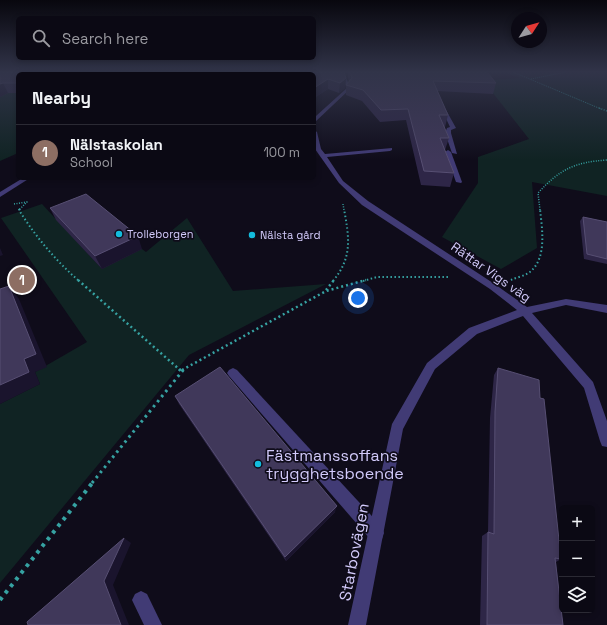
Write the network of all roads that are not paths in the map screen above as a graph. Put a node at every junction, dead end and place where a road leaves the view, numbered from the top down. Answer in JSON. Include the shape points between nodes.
{"nodes":[{"id":1,"x":336,"y":101,"type":"edge"},
{"id":2,"x":444,"y":110,"type":"edge"},
{"id":3,"x":316,"y":115,"type":"edge"},
{"id":4,"x":316,"y":140,"type":"edge"},
{"id":5,"x":390,"y":149,"type":"dead end"},
{"id":6,"x":319,"y":151,"type":"edge"},
{"id":7,"x":24,"y":180,"type":"edge"},
{"id":8,"x":459,"y":182,"type":"dead end"},
{"id":9,"x":0,"y":196,"type":"edge"},
{"id":10,"x":607,"y":310,"type":"edge"},
{"id":11,"x":525,"y":311,"type":"junction"},
{"id":12,"x":233,"y":373,"type":"dead end"},
{"id":13,"x":607,"y":440,"type":"edge"},
{"id":14,"x":376,"y":533,"type":"junction"},
{"id":15,"x":141,"y":600,"type":"dead end"},
{"id":16,"x":153,"y":625,"type":"edge"},
{"id":17,"x":357,"y":625,"type":"edge"}],
"edges":[{"from":1,"to":3,"type":"street"},
{"from":2,"to":8,"type":"street","via":[[453,128],[449,129],[448,133]]},
{"from":4,"to":6,"type":"street","name":"Rättar Vigs väg"},
{"from":5,"to":6,"type":"street"},
{"from":6,"to":11,"type":"street","name":"Rättar Vigs väg","via":[[341,182],[365,203]]},
{"from":7,"to":9,"type":"street"},
{"from":10,"to":11,"type":"street","name":"Starbovägen","via":[[566,302]]},
{"from":11,"to":13,"type":"street","name":"Rättar Vigs väg","via":[[589,386]]},
{"from":11,"to":14,"type":"street","name":"Starbovägen","via":[[473,331],[431,366],[397,428]]},
{"from":12,"to":14,"type":"street"},
{"from":14,"to":17,"type":"street","name":"Starbovägen"},
{"from":15,"to":16,"type":"street"}]}
